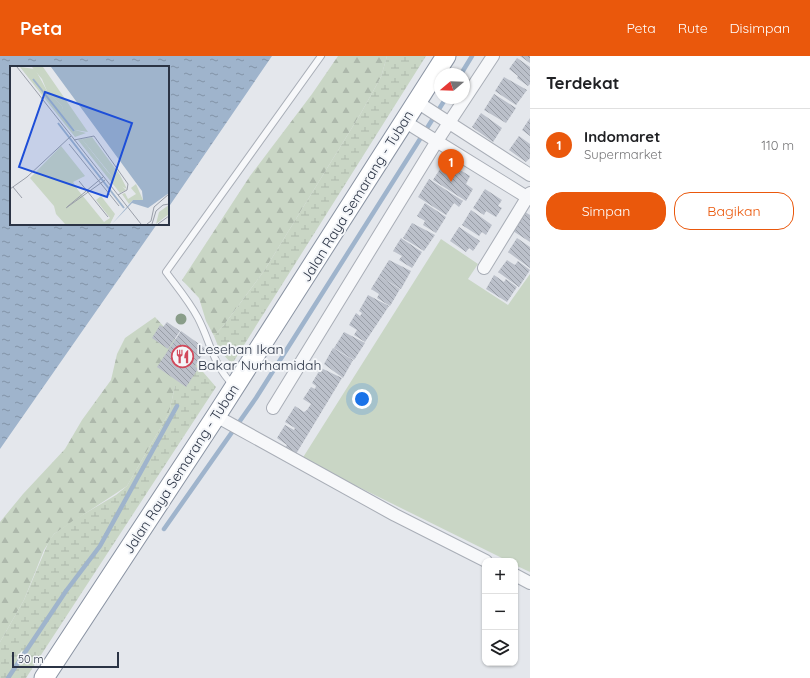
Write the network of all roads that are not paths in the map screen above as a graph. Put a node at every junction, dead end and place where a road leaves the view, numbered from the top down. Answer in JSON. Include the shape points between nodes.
{"nodes":[{"id":1,"x":321,"y":56,"type":"edge"},
{"id":2,"x":446,"y":56,"type":"edge"},
{"id":3,"x":493,"y":56,"type":"edge"},
{"id":4,"x":422,"y":105,"type":"junction"},
{"id":5,"x":445,"y":120,"type":"junction"},
{"id":6,"x":408,"y":124,"type":"junction"},
{"id":7,"x":433,"y":139,"type":"junction"},
{"id":8,"x":530,"y":175,"type":"edge"},
{"id":9,"x":529,"y":196,"type":"edge"},
{"id":10,"x":484,"y":268,"type":"dead end"},
{"id":11,"x":235,"y":387,"type":"junction"},
{"id":12,"x":273,"y":408,"type":"dead end"},
{"id":13,"x":221,"y":419,"type":"junction"},
{"id":14,"x":482,"y":559,"type":"edge"},
{"id":15,"x":518,"y":577,"type":"edge"},
{"id":16,"x":530,"y":583,"type":"edge"},
{"id":17,"x":44,"y":678,"type":"edge"}],
"edges":[{"from":1,"to":11,"type":"lane","via":[[166,272],[189,302],[218,368]]},
{"from":2,"to":4,"type":"highway","name":"Jalan Raya Semarang - Tuban"},
{"from":3,"to":5,"type":"street"},
{"from":4,"to":5,"type":"street"},
{"from":4,"to":6,"type":"highway","name":"Jalan Raya Semarang - Tuban"},
{"from":5,"to":7,"type":"street"},
{"from":5,"to":8,"type":"street"},
{"from":6,"to":7,"type":"street"},
{"from":6,"to":11,"type":"highway","name":"Jalan Raya Semarang - Tuban"},
{"from":7,"to":9,"type":"street"},
{"from":7,"to":12,"type":"street"},
{"from":9,"to":10,"type":"street"},
{"from":11,"to":13,"type":"highway","name":"Jalan Raya Semarang - Tuban"},
{"from":13,"to":14,"type":"street","via":[[395,515]]},
{"from":13,"to":17,"type":"highway","name":"Jalan Raya Semarang - Tuban"},
{"from":15,"to":16,"type":"street"}]}
